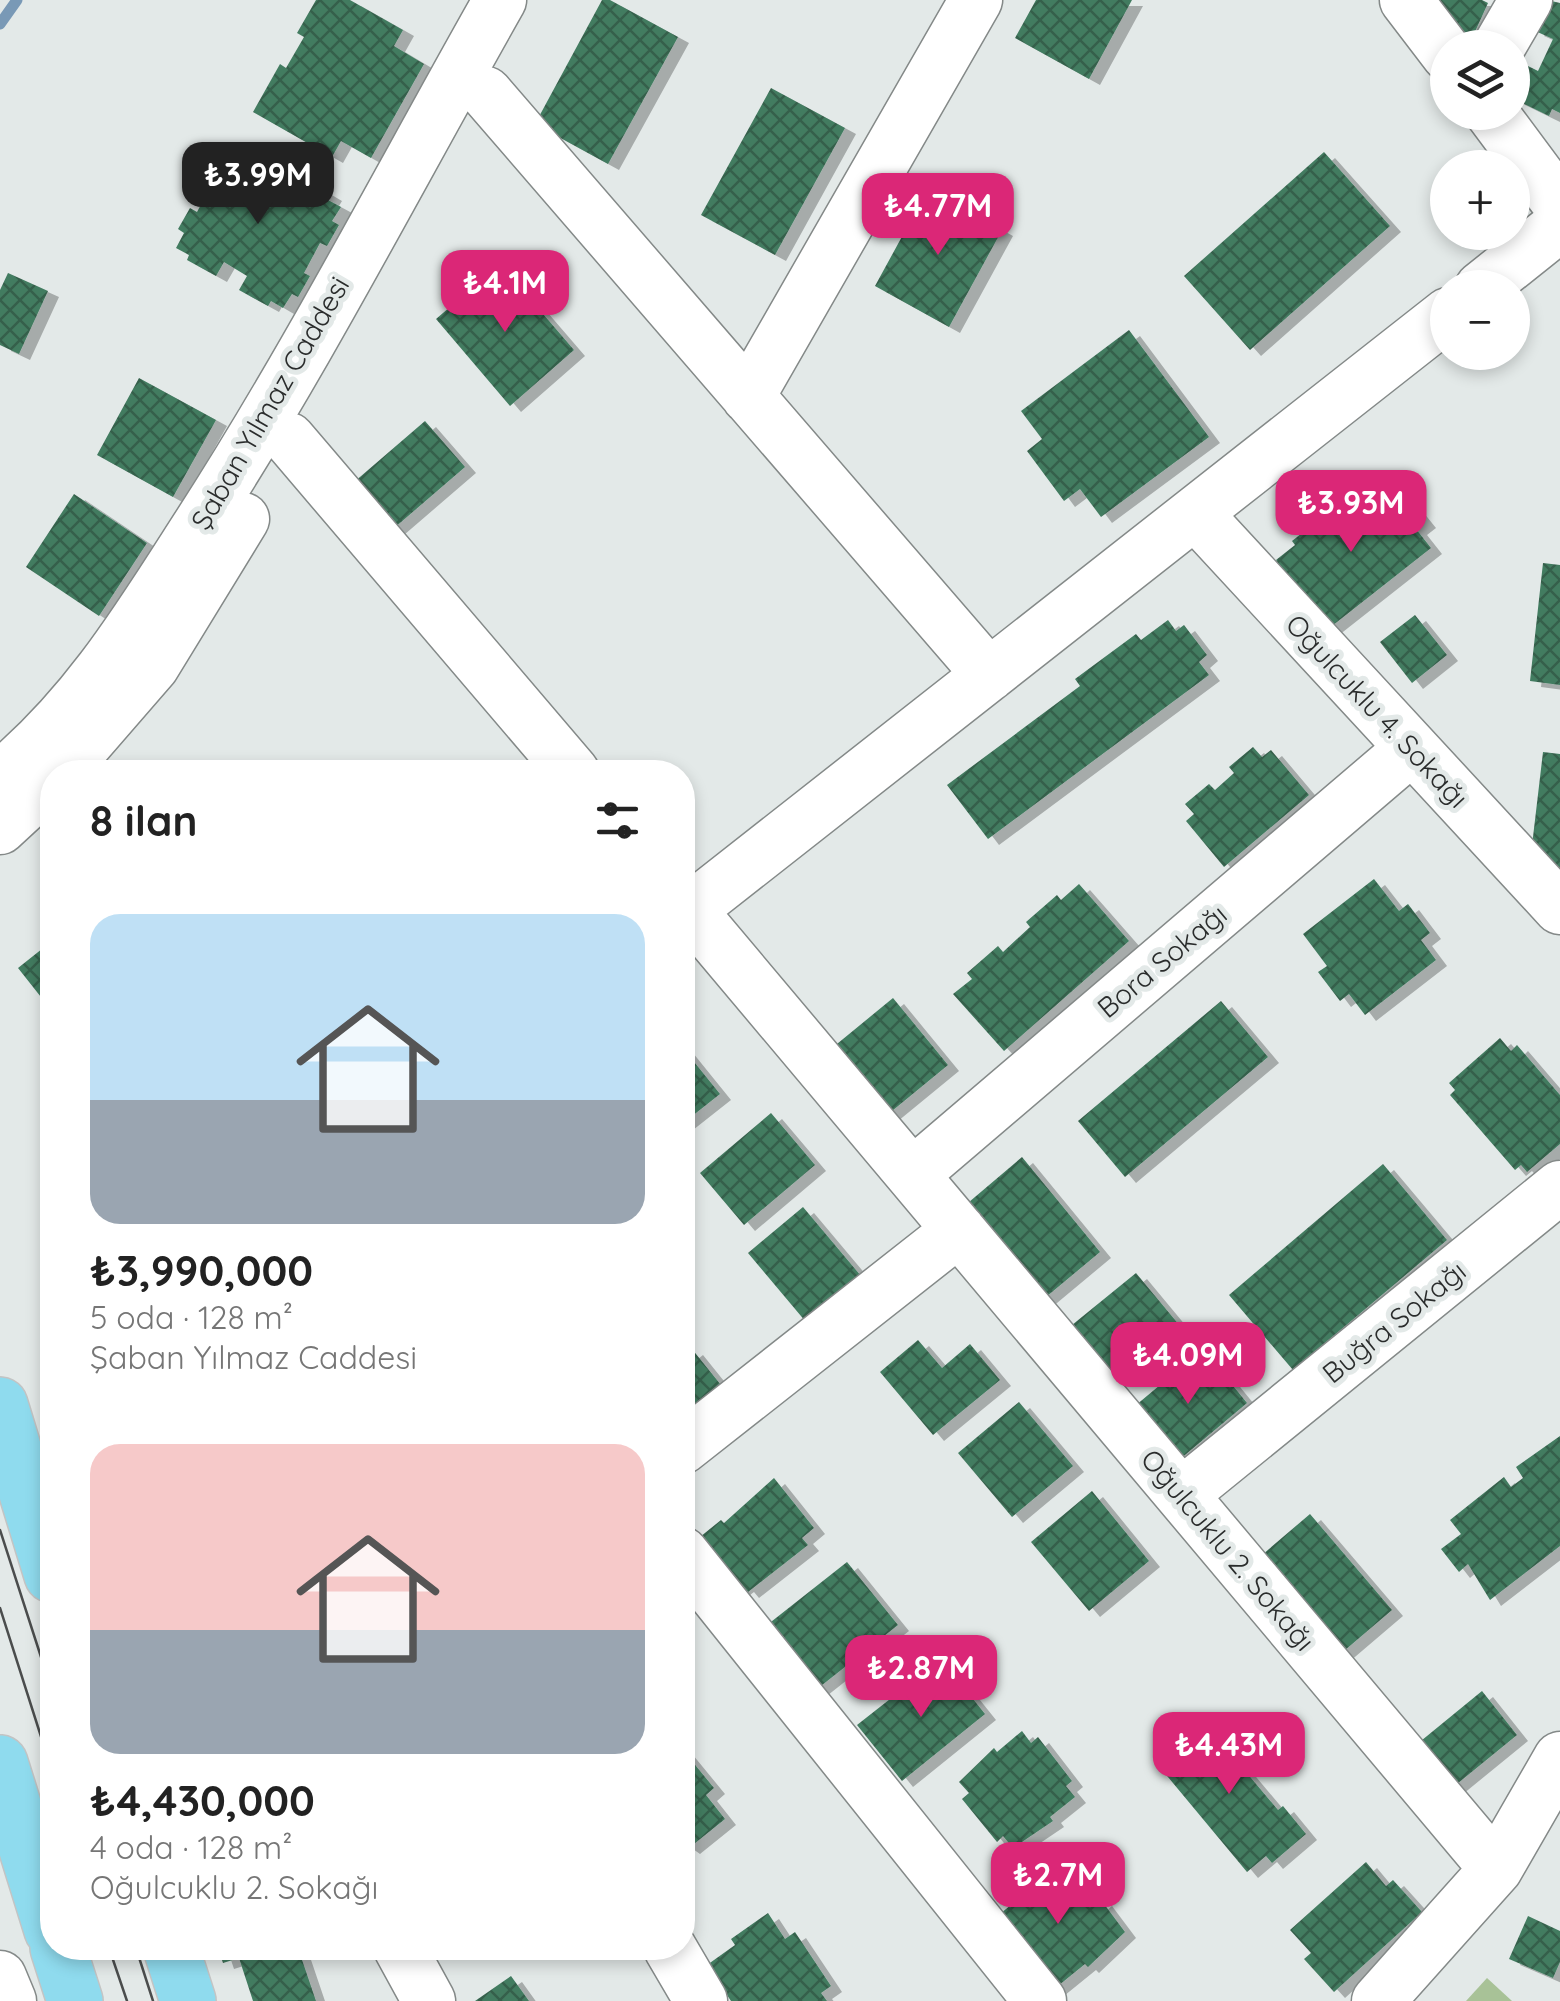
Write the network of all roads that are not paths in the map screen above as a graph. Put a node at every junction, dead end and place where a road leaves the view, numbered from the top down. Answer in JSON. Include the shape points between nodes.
{"nodes":[{"id":1,"x":500,"y":0,"type":"edge"},
{"id":2,"x":538,"y":0,"type":"edge"},
{"id":3,"x":976,"y":0,"type":"edge"},
{"id":4,"x":1406,"y":0,"type":"edge"},
{"id":5,"x":1526,"y":0,"type":"edge"},
{"id":6,"x":1508,"y":30,"type":"edge"},
{"id":7,"x":1430,"y":31,"type":"edge"},
{"id":8,"x":486,"y":93,"type":"junction"},
{"id":9,"x":1508,"y":130,"type":"edge"},
{"id":10,"x":1552,"y":176,"type":"edge"},
{"id":11,"x":1560,"y":225,"type":"edge"},
{"id":12,"x":1504,"y":270,"type":"edge"},
{"id":13,"x":1430,"y":328,"type":"edge"},
{"id":14,"x":748,"y":397,"type":"junction"},
{"id":15,"x":289,"y":439,"type":"junction"},
{"id":16,"x":1195,"y":513,"type":"junction"},
{"id":17,"x":988,"y":675,"type":"junction"},
{"id":18,"x":1412,"y":748,"type":"junction"},
{"id":19,"x":72,"y":760,"type":"edge"},
{"id":20,"x":564,"y":760,"type":"edge"},
{"id":21,"x":0,"y":776,"type":"edge"},
{"id":22,"x":40,"y":791,"type":"edge"},
{"id":23,"x":0,"y":828,"type":"edge"},
{"id":24,"x":695,"y":901,"type":"edge"},
{"id":25,"x":1560,"y":908,"type":"edge"},
{"id":26,"x":695,"y":921,"type":"edge"},
{"id":27,"x":913,"y":1174,"type":"junction"},
{"id":28,"x":1560,"y":1188,"type":"edge"},
{"id":29,"x":959,"y":1230,"type":"junction"},
{"id":30,"x":0,"y":1405,"type":"edge"},
{"id":31,"x":695,"y":1438,"type":"edge"},
{"id":32,"x":1182,"y":1494,"type":"junction"},
{"id":33,"x":40,"y":1536,"type":"edge"},
{"id":34,"x":695,"y":1569,"type":"edge"},
{"id":35,"x":1560,"y":1758,"type":"edge"},
{"id":36,"x":1,"y":1769,"type":"edge"},
{"id":37,"x":1496,"y":1869,"type":"junction"},
{"id":38,"x":40,"y":1892,"type":"edge"},
{"id":39,"x":62,"y":1960,"type":"edge"},
{"id":40,"x":175,"y":1960,"type":"edge"},
{"id":41,"x":407,"y":1960,"type":"edge"},
{"id":42,"x":677,"y":1960,"type":"edge"},
{"id":43,"x":0,"y":1977,"type":"edge"},
{"id":44,"x":10,"y":2001,"type":"edge"},
{"id":45,"x":75,"y":2001,"type":"edge"},
{"id":46,"x":188,"y":2001,"type":"edge"},
{"id":47,"x":429,"y":2001,"type":"edge"},
{"id":48,"x":701,"y":2001,"type":"edge"},
{"id":49,"x":1040,"y":2001,"type":"edge"},
{"id":50,"x":1378,"y":2001,"type":"edge"}],
"edges":[{"from":1,"to":21,"type":"street","name":"Şaban Yılmaz Caddesi","via":[[220,493],[109,664],[50,733]]},
{"from":2,"to":8,"type":"street","name":"Şaban Yılmaz Caddesi"},
{"from":3,"to":14,"type":"street"},
{"from":4,"to":7,"type":"street"},
{"from":5,"to":6,"type":"street"},
{"from":8,"to":14,"type":"street"},
{"from":8,"to":15,"type":"street","name":"Şaban Yılmaz Caddesi"},
{"from":9,"to":10,"type":"street"},
{"from":11,"to":12,"type":"street"},
{"from":13,"to":16,"type":"street"},
{"from":14,"to":17,"type":"street"},
{"from":15,"to":19,"type":"street","name":"Şaban Yılmaz Caddesi","via":[[162,651]]},
{"from":15,"to":20,"type":"street"},
{"from":16,"to":17,"type":"street"},
{"from":16,"to":18,"type":"street","name":"Oğulcuklu 4. Sokağı"},
{"from":17,"to":24,"type":"street"},
{"from":18,"to":25,"type":"street","name":"Oğulcuklu 4. Sokağı"},
{"from":18,"to":27,"type":"street","name":"Bora Sokağı"},
{"from":22,"to":23,"type":"street"},
{"from":26,"to":27,"type":"street","name":"Oğulcuklu 2. Sokağı"},
{"from":27,"to":29,"type":"street","name":"Oğulcuklu 2. Sokağı"},
{"from":28,"to":32,"type":"street","name":"Buğra Sokağı"},
{"from":29,"to":31,"type":"street"},
{"from":29,"to":32,"type":"street","name":"Oğulcuklu 2. Sokağı"},
{"from":30,"to":33,"type":"main road"},
{"from":32,"to":37,"type":"street","name":"Oğulcuklu 2. Sokağı"},
{"from":34,"to":49,"type":"street"},
{"from":35,"to":37,"type":"street"},
{"from":36,"to":38,"type":"main road"},
{"from":37,"to":50,"type":"street"},
{"from":39,"to":45,"type":"main road"},
{"from":40,"to":46,"type":"main road"},
{"from":41,"to":47,"type":"street"},
{"from":42,"to":48,"type":"street"},
{"from":43,"to":44,"type":"street"}]}
